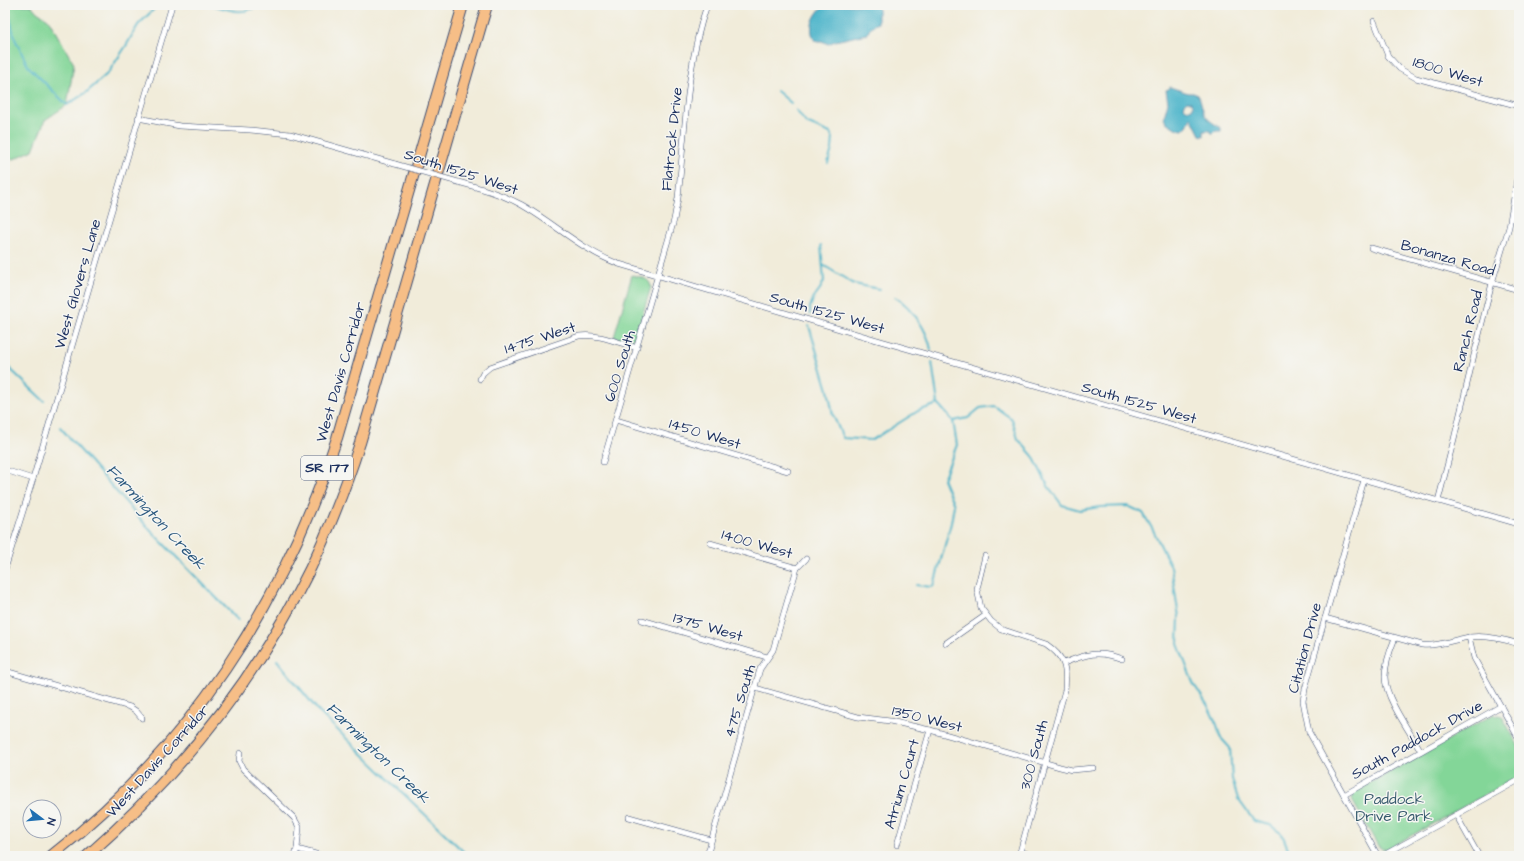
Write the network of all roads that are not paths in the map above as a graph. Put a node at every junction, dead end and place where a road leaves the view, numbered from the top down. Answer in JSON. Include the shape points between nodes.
{"nodes":[{"id":1,"x":172,"y":5,"type":"edge"},
{"id":2,"x":463,"y":5,"type":"edge"},
{"id":3,"x":487,"y":5,"type":"edge"},
{"id":4,"x":707,"y":5,"type":"edge"},
{"id":5,"x":1374,"y":22,"type":"dead end"},
{"id":6,"x":1519,"y":106,"type":"edge"},
{"id":7,"x":138,"y":118,"type":"junction"},
{"id":8,"x":1519,"y":167,"type":"edge"},
{"id":9,"x":1371,"y":248,"type":"dead end"},
{"id":10,"x":659,"y":276,"type":"junction"},
{"id":11,"x":1492,"y":283,"type":"junction"},
{"id":12,"x":1519,"y":290,"type":"edge"},
{"id":13,"x":637,"y":348,"type":"junction"},
{"id":14,"x":480,"y":379,"type":"dead end"},
{"id":15,"x":616,"y":420,"type":"junction"},
{"id":16,"x":603,"y":462,"type":"dead end"},
{"id":17,"x":5,"y":470,"type":"edge"},
{"id":18,"x":788,"y":471,"type":"dead end"},
{"id":19,"x":33,"y":479,"type":"junction"},
{"id":20,"x":1364,"y":480,"type":"junction"},
{"id":21,"x":1438,"y":501,"type":"junction"},
{"id":22,"x":1519,"y":524,"type":"edge"},
{"id":23,"x":710,"y":543,"type":"dead end"},
{"id":24,"x":985,"y":556,"type":"dead end"},
{"id":25,"x":806,"y":559,"type":"dead end"},
{"id":26,"x":5,"y":568,"type":"edge"},
{"id":27,"x":797,"y":568,"type":"junction"},
{"id":28,"x":986,"y":615,"type":"junction"},
{"id":29,"x":1325,"y":618,"type":"junction"},
{"id":30,"x":642,"y":620,"type":"dead end"},
{"id":31,"x":1469,"y":637,"type":"junction"},
{"id":32,"x":1395,"y":638,"type":"junction"},
{"id":33,"x":946,"y":643,"type":"dead end"},
{"id":34,"x":1519,"y":644,"type":"edge"},
{"id":35,"x":768,"y":657,"type":"junction"},
{"id":36,"x":1122,"y":659,"type":"dead end"},
{"id":37,"x":1064,"y":663,"type":"junction"},
{"id":38,"x":5,"y":671,"type":"edge"},
{"id":39,"x":755,"y":688,"type":"junction"},
{"id":40,"x":1501,"y":706,"type":"junction"},
{"id":41,"x":142,"y":718,"type":"dead end"},
{"id":42,"x":930,"y":730,"type":"junction"},
{"id":43,"x":1519,"y":739,"type":"edge"},
{"id":44,"x":1421,"y":752,"type":"junction"},
{"id":45,"x":240,"y":753,"type":"dead end"},
{"id":46,"x":1045,"y":763,"type":"junction"},
{"id":47,"x":1093,"y":768,"type":"dead end"},
{"id":48,"x":1519,"y":780,"type":"edge"},
{"id":49,"x":1344,"y":795,"type":"junction"},
{"id":50,"x":1456,"y":815,"type":"junction"},
{"id":51,"x":629,"y":817,"type":"dead end"},
{"id":52,"x":711,"y":840,"type":"junction"},
{"id":53,"x":896,"y":845,"type":"dead end"},
{"id":54,"x":297,"y":849,"type":"junction"},
{"id":55,"x":51,"y":856,"type":"edge"},
{"id":56,"x":87,"y":856,"type":"edge"},
{"id":57,"x":295,"y":856,"type":"edge"},
{"id":58,"x":323,"y":856,"type":"edge"},
{"id":59,"x":707,"y":856,"type":"edge"},
{"id":60,"x":1035,"y":856,"type":"edge"},
{"id":61,"x":1378,"y":856,"type":"edge"},
{"id":62,"x":1382,"y":856,"type":"edge"},
{"id":63,"x":1479,"y":856,"type":"edge"}],
"edges":[{"from":1,"to":7,"type":"street","name":"West Glovers Lane"},
{"from":2,"to":55,"type":"highway","name":"West Davis Corridor","number":"SR 177","via":[[337,438],[320,489],[289,559],[245,640],[191,715],[132,783]]},
{"from":3,"to":56,"type":"highway","name":"West Davis Corridor","number":"SR 177","via":[[360,443],[317,555],[276,632],[222,713],[181,763]]},
{"from":4,"to":10,"type":"street","name":"Flatrock Drive","via":[[692,60],[676,210]]},
{"from":5,"to":6,"type":"street","name":"1800 West","via":[[1388,56],[1400,69],[1416,78]]},
{"from":7,"to":10,"type":"street","name":"South 1525 West","bridge":true,"via":[[180,126],[290,134],[493,192],[516,202],[601,256]]},
{"from":7,"to":19,"type":"street","name":"West Glovers Lane"},
{"from":8,"to":11,"type":"street","name":"Ranch Road","via":[[1509,228]]},
{"from":9,"to":11,"type":"street","name":"Bonanza Road"},
{"from":10,"to":13,"type":"street","name":"600 South"},
{"from":10,"to":20,"type":"street","name":"South 1525 West"},
{"from":11,"to":12,"type":"street","name":"Bonanza Road"},
{"from":11,"to":21,"type":"street","name":"Ranch Road"},
{"from":13,"to":14,"type":"street","name":"1475 West","via":[[597,336],[579,336],[490,367]]},
{"from":13,"to":15,"type":"street","name":"600 South"},
{"from":15,"to":16,"type":"street","name":"600 South"},
{"from":15,"to":18,"type":"street","name":"1450 West"},
{"from":17,"to":19,"type":"street"},
{"from":19,"to":26,"type":"street","name":"West Glovers Lane"},
{"from":20,"to":21,"type":"street","name":"South 1525 West"},
{"from":20,"to":29,"type":"street","name":"Citation Drive"},
{"from":21,"to":22,"type":"street","name":"South 1525 West"},
{"from":23,"to":27,"type":"street","name":"1400 West"},
{"from":24,"to":28,"type":"street","via":[[976,589],[981,608]]},
{"from":25,"to":27,"type":"street","name":"475 South"},
{"from":27,"to":35,"type":"street","name":"475 South","via":[[776,641]]},
{"from":28,"to":33,"type":"street"},
{"from":28,"to":37,"type":"street","via":[[1007,632],[1046,644]]},
{"from":29,"to":32,"type":"street"},
{"from":29,"to":49,"type":"street","name":"Citation Drive","via":[[1303,701],[1309,732]]},
{"from":30,"to":35,"type":"street","name":"1375 West"},
{"from":31,"to":32,"type":"street","via":[[1433,646]]},
{"from":31,"to":34,"type":"street","via":[[1498,638]]},
{"from":31,"to":40,"type":"street","via":[[1474,658]]},
{"from":32,"to":44,"type":"street","via":[[1386,663],[1385,677],[1394,705]]},
{"from":35,"to":39,"type":"street","name":"475 South","via":[[760,669]]},
{"from":36,"to":37,"type":"street","via":[[1100,653],[1080,656]]},
{"from":37,"to":46,"type":"street","name":"300 South","via":[[1065,690]]},
{"from":38,"to":41,"type":"street","via":[[130,707]]},
{"from":39,"to":42,"type":"street","name":"1350 West","via":[[858,717]]},
{"from":39,"to":52,"type":"street","name":"475 South"},
{"from":40,"to":43,"type":"street"},
{"from":40,"to":44,"type":"street","name":"South Paddock Drive"},
{"from":42,"to":46,"type":"street","name":"1350 West"},
{"from":42,"to":53,"type":"street","name":"Atrium Court"},
{"from":44,"to":49,"type":"street","name":"South Paddock Drive"},
{"from":45,"to":54,"type":"street","via":[[239,761],[243,769],[294,818],[299,828]]},
{"from":46,"to":47,"type":"street","name":"1350 West","via":[[1072,770]]},
{"from":46,"to":60,"type":"street","name":"300 South","via":[[1020,852]]},
{"from":48,"to":50,"type":"street"},
{"from":49,"to":61,"type":"street","name":"Citation Drive"},
{"from":50,"to":62,"type":"street"},
{"from":50,"to":63,"type":"street"},
{"from":51,"to":52,"type":"street"},
{"from":52,"to":59,"type":"street","name":"475 South"},
{"from":54,"to":57,"type":"street"},
{"from":54,"to":58,"type":"street"}]}
